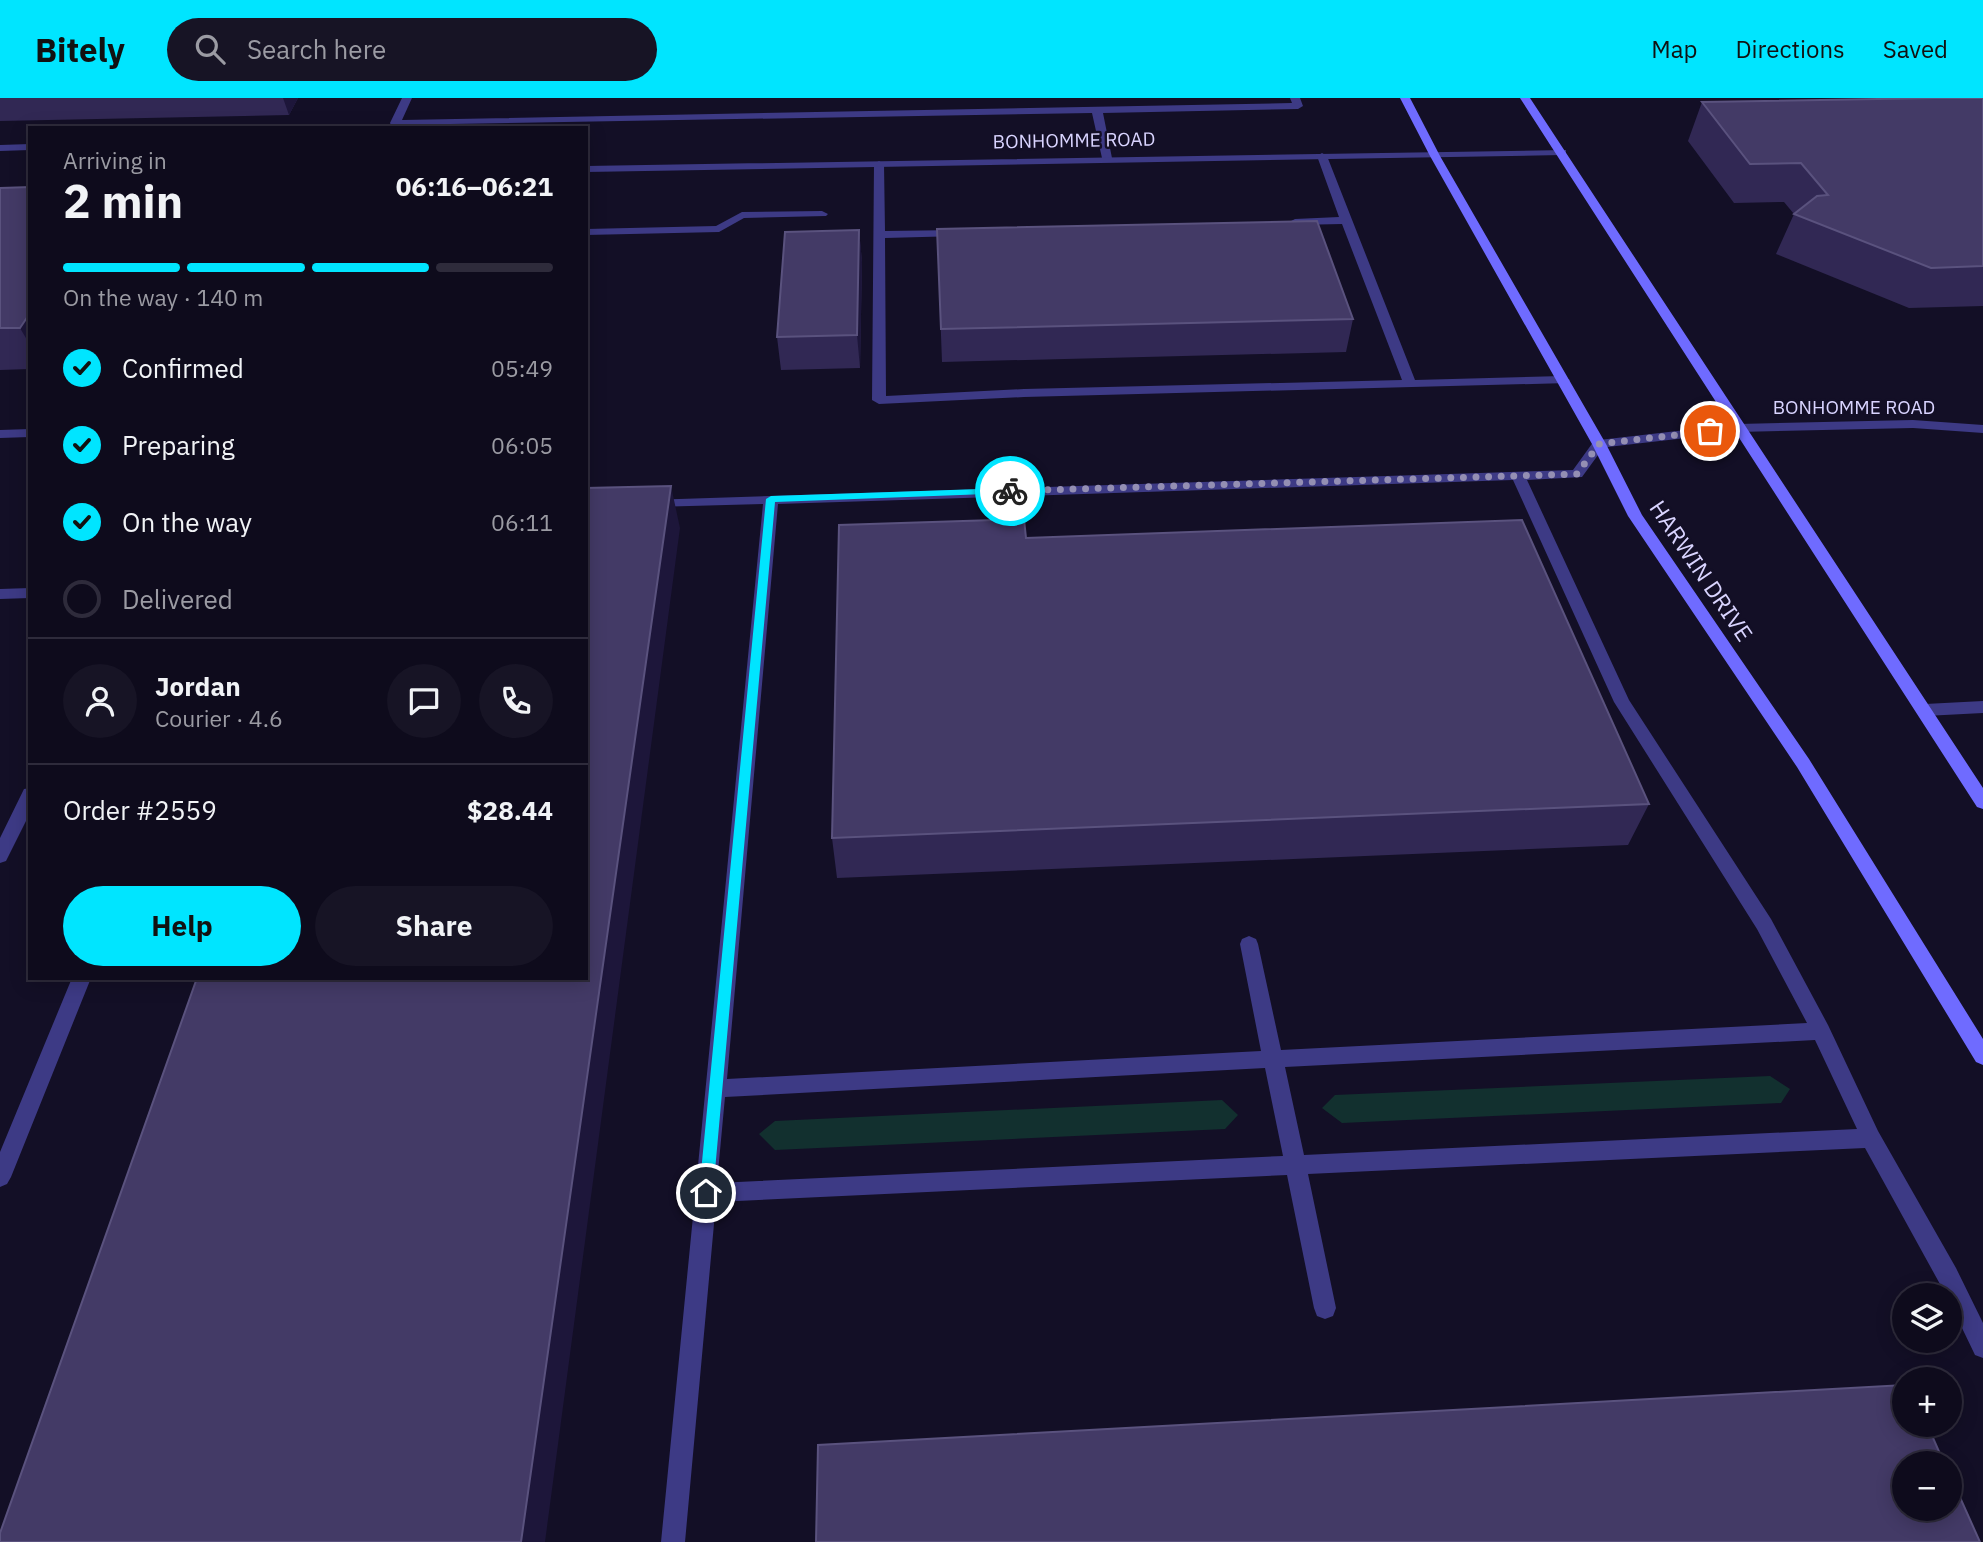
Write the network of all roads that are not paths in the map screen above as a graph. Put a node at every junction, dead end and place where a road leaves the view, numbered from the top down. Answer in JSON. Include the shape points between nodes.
{"nodes":[{"id":1,"x":407,"y":98,"type":"edge"},
{"id":2,"x":1061,"y":98,"type":"edge"},
{"id":3,"x":1295,"y":98,"type":"edge"},
{"id":4,"x":1405,"y":98,"type":"edge"},
{"id":5,"x":1525,"y":98,"type":"edge"},
{"id":6,"x":1063,"y":111,"type":"junction"},
{"id":7,"x":1097,"y":111,"type":"junction"},
{"id":8,"x":457,"y":125,"type":"edge"},
{"id":9,"x":28,"y":147,"type":"edge"},
{"id":10,"x":0,"y":148,"type":"edge"},
{"id":11,"x":1562,"y":152,"type":"junction"},
{"id":12,"x":1322,"y":156,"type":"junction"},
{"id":13,"x":1435,"y":156,"type":"junction"},
{"id":14,"x":1107,"y":158,"type":"junction"},
{"id":15,"x":879,"y":164,"type":"junction"},
{"id":16,"x":588,"y":169,"type":"edge"},
{"id":17,"x":822,"y":214,"type":"dead end"},
{"id":18,"x":1346,"y":220,"type":"junction"},
{"id":19,"x":1278,"y":222,"type":"edge"},
{"id":20,"x":588,"y":232,"type":"edge"},
{"id":21,"x":975,"y":232,"type":"edge"},
{"id":22,"x":879,"y":235,"type":"junction"},
{"id":23,"x":1563,"y":380,"type":"junction"},
{"id":24,"x":1410,"y":384,"type":"junction"},
{"id":25,"x":1738,"y":428,"type":"junction"},
{"id":26,"x":1983,"y":429,"type":"edge"},
{"id":27,"x":28,"y":433,"type":"edge"},
{"id":28,"x":0,"y":434,"type":"edge"},
{"id":29,"x":1599,"y":444,"type":"junction"},
{"id":30,"x":1517,"y":474,"type":"junction"},
{"id":31,"x":771,"y":499,"type":"junction"},
{"id":32,"x":639,"y":503,"type":"edge"},
{"id":33,"x":28,"y":593,"type":"edge"},
{"id":34,"x":0,"y":594,"type":"edge"},
{"id":35,"x":1983,"y":707,"type":"edge"},
{"id":36,"x":1925,"y":710,"type":"junction"},
{"id":37,"x":28,"y":798,"type":"edge"},
{"id":38,"x":1983,"y":802,"type":"edge"},
{"id":39,"x":0,"y":856,"type":"edge"},
{"id":40,"x":1249,"y":944,"type":"dead end"},
{"id":41,"x":81,"y":980,"type":"edge"},
{"id":42,"x":1821,"y":1031,"type":"junction"},
{"id":43,"x":1983,"y":1056,"type":"edge"},
{"id":44,"x":1273,"y":1059,"type":"junction"},
{"id":45,"x":716,"y":1088,"type":"junction"},
{"id":46,"x":1871,"y":1138,"type":"junction"},
{"id":47,"x":1295,"y":1165,"type":"junction"},
{"id":48,"x":0,"y":1177,"type":"edge"},
{"id":49,"x":706,"y":1193,"type":"junction"},
{"id":50,"x":1325,"y":1308,"type":"dead end"},
{"id":51,"x":1983,"y":1348,"type":"edge"},
{"id":52,"x":673,"y":1542,"type":"edge"}],
"edges":[{"from":1,"to":8,"type":"street","via":[[395,123]]},
{"from":2,"to":6,"type":"street"},
{"from":3,"to":7,"type":"street","via":[[1298,106]]},
{"from":4,"to":13,"type":"main road","name":"HARWIN DRIVE"},
{"from":5,"to":11,"type":"main road"},
{"from":6,"to":7,"type":"street"},
{"from":6,"to":8,"type":"street"},
{"from":7,"to":14,"type":"street"},
{"from":9,"to":10,"type":"street"},
{"from":11,"to":13,"type":"street","name":"BONHOMME ROAD"},
{"from":11,"to":25,"type":"main road"},
{"from":12,"to":13,"type":"street","name":"BONHOMME ROAD"},
{"from":12,"to":14,"type":"street","name":"BONHOMME ROAD"},
{"from":12,"to":18,"type":"street"},
{"from":13,"to":23,"type":"main road","name":"HARWIN DRIVE"},
{"from":14,"to":15,"type":"street","name":"BONHOMME ROAD"},
{"from":15,"to":16,"type":"street","name":"BONHOMME ROAD"},
{"from":15,"to":22,"type":"street"},
{"from":17,"to":20,"type":"street","via":[[742,215],[719,229]]},
{"from":18,"to":19,"type":"street"},
{"from":18,"to":24,"type":"street"},
{"from":21,"to":22,"type":"street"},
{"from":22,"to":24,"type":"street","via":[[879,400]]},
{"from":23,"to":24,"type":"street"},
{"from":23,"to":29,"type":"main road","name":"HARWIN DRIVE"},
{"from":25,"to":26,"type":"street","name":"BONHOMME ROAD","via":[[1913,424]]},
{"from":25,"to":29,"type":"street","name":"BONHOMME ROAD"},
{"from":25,"to":36,"type":"main road"},
{"from":27,"to":28,"type":"street"},
{"from":29,"to":30,"type":"street","via":[[1577,474]]},
{"from":29,"to":43,"type":"main road","name":"HARWIN DRIVE","via":[[1635,516],[1803,763]]},
{"from":30,"to":31,"type":"street"},
{"from":30,"to":42,"type":"street","via":[[1622,702],[1764,925]]},
{"from":31,"to":32,"type":"street"},
{"from":31,"to":45,"type":"street"},
{"from":33,"to":34,"type":"street"},
{"from":35,"to":36,"type":"street"},
{"from":36,"to":38,"type":"main road"},
{"from":37,"to":39,"type":"street"},
{"from":40,"to":44,"type":"street"},
{"from":41,"to":48,"type":"street"},
{"from":42,"to":44,"type":"street"},
{"from":42,"to":46,"type":"street"},
{"from":44,"to":45,"type":"street"},
{"from":44,"to":47,"type":"street"},
{"from":45,"to":49,"type":"street"},
{"from":46,"to":47,"type":"street"},
{"from":46,"to":51,"type":"street"},
{"from":47,"to":49,"type":"street"},
{"from":47,"to":50,"type":"street"},
{"from":49,"to":52,"type":"street"}]}
